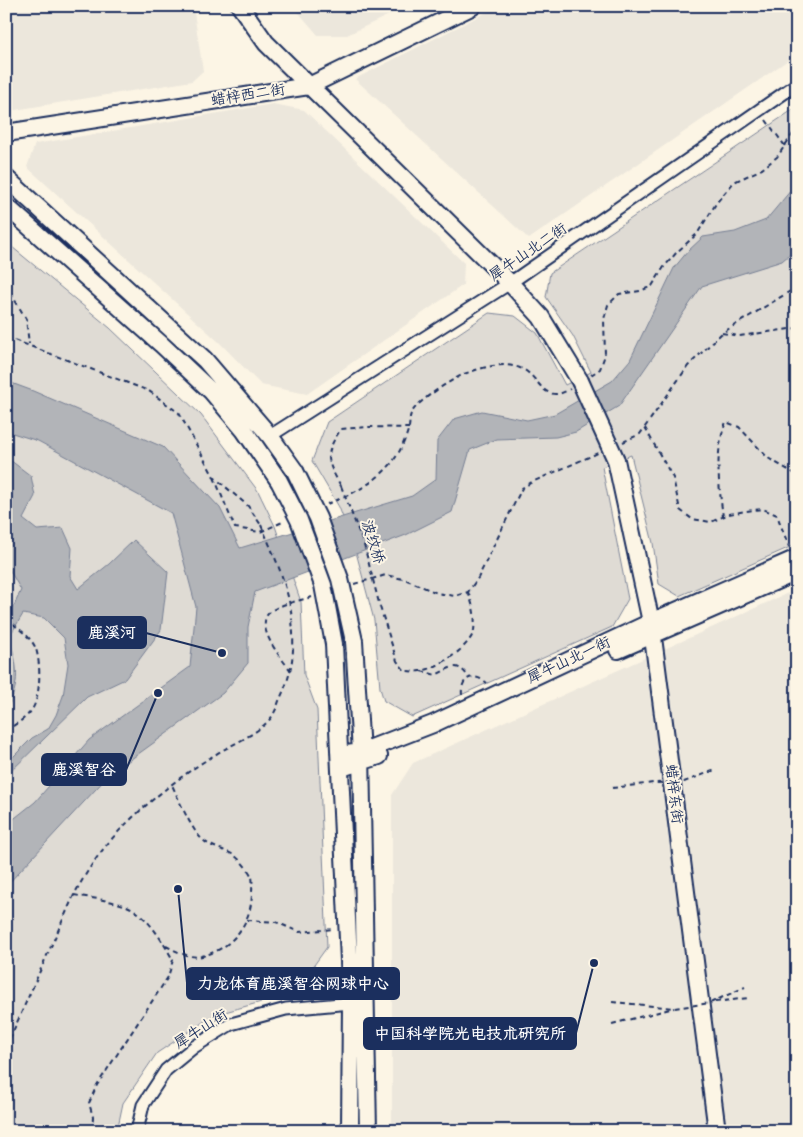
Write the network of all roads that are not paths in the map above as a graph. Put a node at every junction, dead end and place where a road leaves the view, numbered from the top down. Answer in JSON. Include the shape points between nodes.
{"nodes":[{"id":1,"x":240,"y":6,"type":"edge"},
{"id":2,"x":473,"y":6,"type":"edge"},
{"id":3,"x":797,"y":84,"type":"edge"},
{"id":4,"x":309,"y":86,"type":"junction"},
{"id":5,"x":6,"y":133,"type":"edge"},
{"id":6,"x":6,"y":178,"type":"edge"},
{"id":7,"x":6,"y":206,"type":"edge"},
{"id":8,"x":510,"y":283,"type":"junction"},
{"id":9,"x":270,"y":436,"type":"junction"},
{"id":10,"x":796,"y":563,"type":"edge"},
{"id":11,"x":652,"y":628,"type":"junction"},
{"id":12,"x":361,"y":757,"type":"junction"},
{"id":13,"x":340,"y":762,"type":"junction"},
{"id":14,"x":351,"y":1003,"type":"junction"},
{"id":15,"x":137,"y":1131,"type":"edge"},
{"id":16,"x":350,"y":1131,"type":"edge"},
{"id":17,"x":368,"y":1131,"type":"edge"},
{"id":18,"x":717,"y":1131,"type":"edge"}],
"edges":[{"from":1,"to":4,"type":"street","name":"蜡梓东街","via":[[266,43]]},
{"from":2,"to":4,"type":"street","name":"蜡梓西二街"},
{"from":3,"to":8,"type":"street","name":"犀牛山北二街"},
{"from":4,"to":5,"type":"street","name":"蜡梓西二街"},
{"from":4,"to":8,"type":"street","name":"蜡梓东街"},
{"from":6,"to":9,"type":"street","via":[[205,360]]},
{"from":7,"to":13,"type":"street","bridge":true,"via":[[212,392],[244,430],[279,481],[299,520],[323,584],[334,644]]},
{"from":8,"to":9,"type":"street","name":"犀牛山北二街"},
{"from":8,"to":11,"type":"street","name":"蜡梓东街","bridge":true,"via":[[541,317],[578,383],[610,455]]},
{"from":9,"to":12,"type":"street","bridge":true,"via":[[295,471],[318,518],[340,579],[354,641]]},
{"from":10,"to":11,"type":"street","name":"犀牛山北一街"},
{"from":11,"to":12,"type":"street","name":"犀牛山北一街","via":[[421,740]]},
{"from":11,"to":18,"type":"street","name":"蜡梓东街"},
{"from":12,"to":13,"type":"street","name":"犀牛山北一街"},
{"from":12,"to":17,"type":"street"},
{"from":13,"to":14,"type":"street"},
{"from":14,"to":15,"type":"street","name":"犀牛山街","via":[[286,1009],[231,1024],[194,1047],[166,1070],[143,1105]]},
{"from":14,"to":16,"type":"street"}]}
